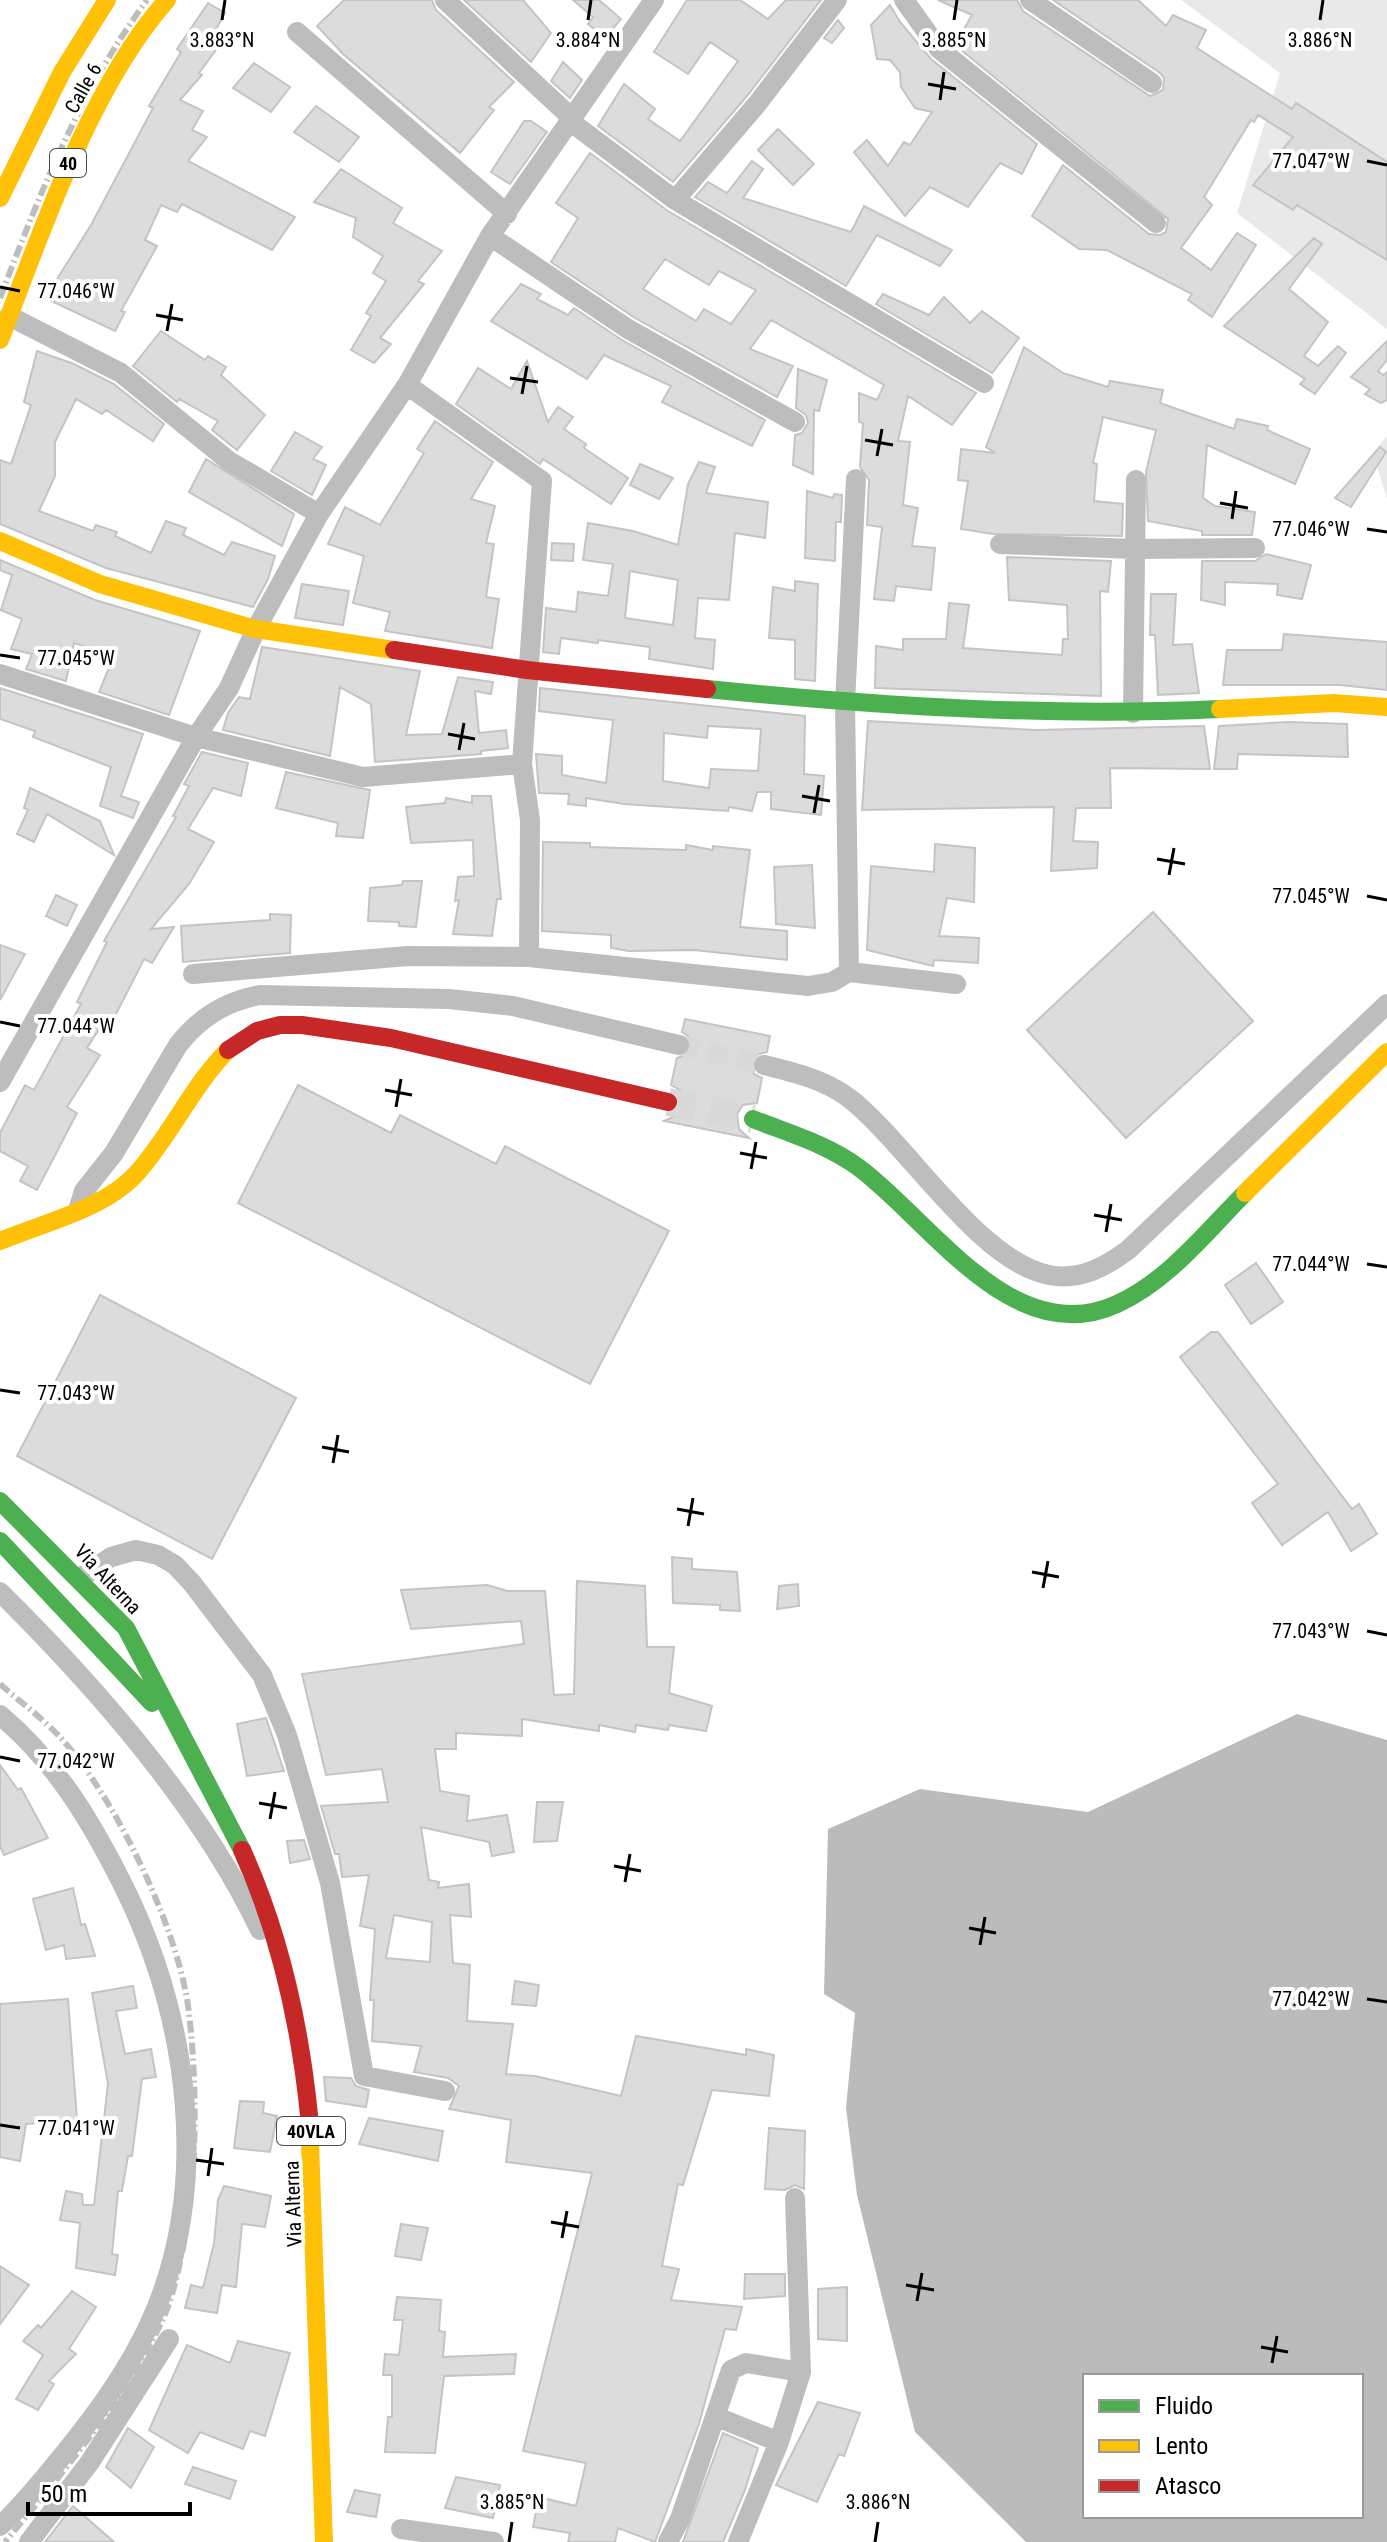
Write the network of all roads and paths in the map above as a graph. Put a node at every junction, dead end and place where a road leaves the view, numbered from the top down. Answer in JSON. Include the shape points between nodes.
{"nodes":[{"id":1,"x":107,"y":0,"type":"edge"},
{"id":2,"x":167,"y":0,"type":"edge"},
{"id":3,"x":445,"y":0,"type":"edge"},
{"id":4,"x":654,"y":0,"type":"edge"},
{"id":5,"x":837,"y":0,"type":"edge"},
{"id":6,"x":904,"y":0,"type":"edge"},
{"id":7,"x":1030,"y":0,"type":"edge"},
{"id":8,"x":297,"y":32,"type":"dead end"},
{"id":9,"x":1152,"y":83,"type":"dead end"},
{"id":10,"x":572,"y":121,"type":"junction"},
{"id":11,"x":0,"y":198,"type":"edge"},
{"id":12,"x":675,"y":200,"type":"junction"},
{"id":13,"x":507,"y":214,"type":"junction"},
{"id":14,"x":1156,"y":223,"type":"dead end"},
{"id":15,"x":490,"y":236,"type":"junction"},
{"id":16,"x":9,"y":316,"type":"junction"},
{"id":17,"x":0,"y":340,"type":"edge"},
{"id":18,"x":984,"y":383,"type":"dead end"},
{"id":19,"x":407,"y":385,"type":"junction"},
{"id":20,"x":795,"y":422,"type":"dead end"},
{"id":21,"x":856,"y":479,"type":"dead end"},
{"id":22,"x":1136,"y":480,"type":"dead end"},
{"id":23,"x":319,"y":514,"type":"junction"},
{"id":24,"x":0,"y":541,"type":"edge"},
{"id":25,"x":1000,"y":544,"type":"dead end"},
{"id":26,"x":1255,"y":548,"type":"dead end"},
{"id":27,"x":1134,"y":549,"type":"junction"},
{"id":28,"x":256,"y":629,"type":"junction"},
{"id":29,"x":527,"y":670,"type":"junction"},
{"id":30,"x":0,"y":674,"type":"edge"},
{"id":31,"x":845,"y":703,"type":"junction"},
{"id":32,"x":1387,"y":707,"type":"edge"},
{"id":33,"x":1133,"y":713,"type":"junction"},
{"id":34,"x":196,"y":737,"type":"junction"},
{"id":35,"x":522,"y":764,"type":"junction"},
{"id":36,"x":529,"y":957,"type":"junction"},
{"id":37,"x":849,"y":972,"type":"junction"},
{"id":38,"x":193,"y":974,"type":"dead end"},
{"id":39,"x":956,"y":984,"type":"dead end"},
{"id":40,"x":1387,"y":1004,"type":"edge"},
{"id":41,"x":679,"y":1045,"type":"tunnel mouth"},
{"id":42,"x":1387,"y":1052,"type":"edge"},
{"id":43,"x":764,"y":1065,"type":"tunnel mouth"},
{"id":44,"x":0,"y":1082,"type":"edge"},
{"id":45,"x":668,"y":1102,"type":"tunnel mouth"},
{"id":46,"x":753,"y":1119,"type":"tunnel mouth"},
{"id":47,"x":79,"y":1207,"type":"junction"},
{"id":48,"x":0,"y":1241,"type":"edge"},
{"id":49,"x":0,"y":1501,"type":"edge"},
{"id":50,"x":0,"y":1541,"type":"edge"},
{"id":51,"x":80,"y":1578,"type":"junction"},
{"id":52,"x":0,"y":1592,"type":"edge"},
{"id":53,"x":0,"y":1715,"type":"edge"},
{"id":54,"x":188,"y":1743,"type":"junction"},
{"id":55,"x":286,"y":1984,"type":"junction"},
{"id":56,"x":445,"y":2091,"type":"dead end"},
{"id":57,"x":795,"y":2198,"type":"dead end"},
{"id":58,"x":169,"y":2339,"type":"dead end"},
{"id":59,"x":801,"y":2372,"type":"junction"},
{"id":60,"x":717,"y":2417,"type":"junction"},
{"id":61,"x":779,"y":2442,"type":"junction"},
{"id":62,"x":0,"y":2526,"type":"edge"},
{"id":63,"x":401,"y":2529,"type":"dead end"},
{"id":64,"x":29,"y":2542,"type":"edge"},
{"id":65,"x":324,"y":2542,"type":"edge"},
{"id":66,"x":494,"y":2542,"type":"edge"},
{"id":67,"x":668,"y":2542,"type":"edge"},
{"id":68,"x":738,"y":2542,"type":"edge"}],
"edges":[{"from":1,"to":11,"type":"main road","name":"Calle 6","number":"40","via":[[47,96]]},
{"from":2,"to":16,"type":"main road","name":"Calle 6","number":"40","via":[[152,16],[69,161]]},
{"from":3,"to":10,"type":"street"},
{"from":4,"to":10,"type":"street"},
{"from":5,"to":12,"type":"street"},
{"from":6,"to":14,"type":"street","via":[[939,49]]},
{"from":7,"to":9,"type":"street"},
{"from":8,"to":13,"type":"street"},
{"from":10,"to":12,"type":"street"},
{"from":10,"to":13,"type":"street"},
{"from":12,"to":18,"type":"street"},
{"from":13,"to":15,"type":"street"},
{"from":15,"to":19,"type":"street"},
{"from":15,"to":20,"type":"street","via":[[628,329]]},
{"from":16,"to":17,"type":"main road","name":"Calle 6","number":"40"},
{"from":16,"to":23,"type":"street","via":[[121,373],[229,461]]},
{"from":19,"to":23,"type":"street"},
{"from":19,"to":29,"type":"street","via":[[542,481]]},
{"from":21,"to":31,"type":"street"},
{"from":22,"to":27,"type":"street"},
{"from":23,"to":28,"type":"street"},
{"from":24,"to":28,"type":"main road","via":[[100,584]]},
{"from":25,"to":27,"type":"street"},
{"from":26,"to":27,"type":"street"},
{"from":27,"to":33,"type":"street"},
{"from":28,"to":29,"type":"main road"},
{"from":28,"to":34,"type":"street","via":[[229,688]]},
{"from":29,"to":31,"type":"main road"},
{"from":29,"to":35,"type":"street"},
{"from":30,"to":34,"type":"street"},
{"from":31,"to":33,"type":"main road"},
{"from":31,"to":37,"type":"street"},
{"from":32,"to":33,"type":"main road","via":[[1334,703]]},
{"from":34,"to":35,"type":"street","via":[[363,777]]},
{"from":34,"to":44,"type":"street"},
{"from":35,"to":36,"type":"street","via":[[530,820]]},
{"from":36,"to":37,"type":"street","via":[[808,986]]},
{"from":36,"to":38,"type":"street","via":[[408,956]]},
{"from":37,"to":39,"type":"street"},
{"from":40,"to":43,"type":"street","via":[[1128,1250],[1105,1267],[1078,1276],[1050,1276],[1023,1266],[990,1243],[852,1101],[823,1080]]},
{"from":41,"to":47,"type":"street","via":[[513,1006],[462,1000],[260,995],[233,1000],[191,1029],[178,1045],[114,1153],[84,1191]]},
{"from":42,"to":46,"type":"main road","via":[[1166,1272],[1100,1311],[1064,1315],[1027,1308],[995,1290],[856,1165]]},
{"from":45,"to":47,"type":"main road","via":[[391,1038],[280,1025],[233,1045],[211,1067],[136,1175],[101,1200]]},
{"from":47,"to":48,"type":"main road"},
{"from":49,"to":51,"type":"main road","name":"Via Alterna","number":"40VLA"},
{"from":50,"to":54,"type":"main road","name":"Via Alterna","number":"40VLA"},
{"from":51,"to":54,"type":"main road","name":"Via Alterna","number":"40VLA","via":[[126,1628]]},
{"from":51,"to":56,"type":"street","via":[[111,1557],[136,1550],[158,1555],[192,1583],[262,1675],[287,1735],[330,1883],[364,2076]]},
{"from":52,"to":55,"type":"street","via":[[134,1738],[244,1896]]},
{"from":53,"to":62,"type":"street","via":[[29,1740],[90,1819],[149,1938],[182,2066],[189,2159],[176,2242],[151,2322],[108,2399]]},
{"from":54,"to":55,"type":"main road","name":"Via Alterna","number":"40VLA","via":[[260,1890]]},
{"from":55,"to":65,"type":"main road","name":"Via Alterna","number":"40VLA","via":[[305,2072],[313,2151]]},
{"from":57,"to":59,"type":"street"},
{"from":58,"to":64,"type":"street","via":[[90,2462]]},
{"from":59,"to":60,"type":"street","via":[[735,2365]]},
{"from":59,"to":61,"type":"street"},
{"from":60,"to":61,"type":"street"},
{"from":60,"to":67,"type":"street"},
{"from":61,"to":68,"type":"street"},
{"from":63,"to":66,"type":"street"}]}
